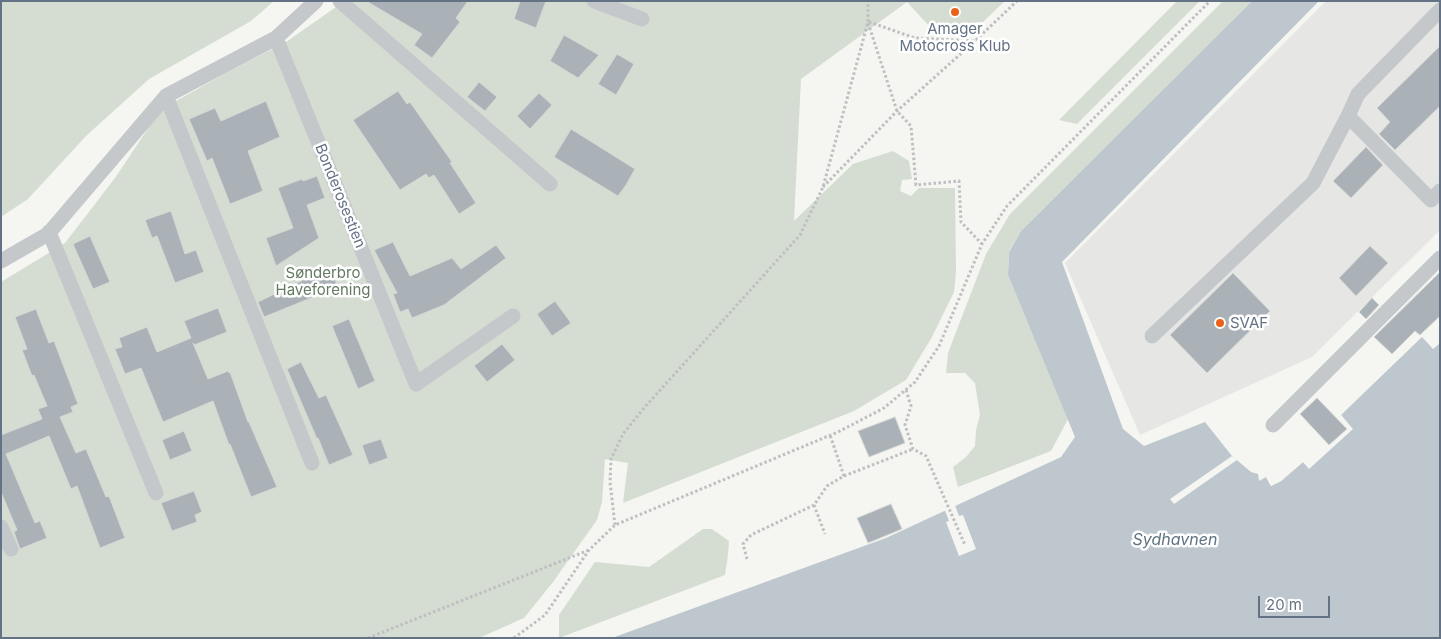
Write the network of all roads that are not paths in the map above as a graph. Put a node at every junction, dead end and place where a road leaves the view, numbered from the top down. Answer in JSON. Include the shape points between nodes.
{"nodes":[{"id":1,"x":316,"y":1,"type":"edge"},
{"id":2,"x":340,"y":1,"type":"edge"},
{"id":3,"x":594,"y":1,"type":"edge"},
{"id":4,"x":1440,"y":10,"type":"edge"},
{"id":5,"x":642,"y":18,"type":"dead end"},
{"id":6,"x":276,"y":38,"type":"junction"},
{"id":7,"x":166,"y":96,"type":"junction"},
{"id":8,"x":1348,"y":116,"type":"junction"},
{"id":9,"x":550,"y":184,"type":"dead end"},
{"id":10,"x":1440,"y":191,"type":"edge"},
{"id":11,"x":49,"y":232,"type":"junction"},
{"id":12,"x":1440,"y":258,"type":"edge"},
{"id":13,"x":1,"y":261,"type":"edge"},
{"id":14,"x":513,"y":316,"type":"dead end"},
{"id":15,"x":1152,"y":336,"type":"dead end"},
{"id":16,"x":1272,"y":425,"type":"dead end"},
{"id":17,"x":312,"y":463,"type":"dead end"},
{"id":18,"x":156,"y":493,"type":"dead end"},
{"id":19,"x":1,"y":527,"type":"edge"},
{"id":20,"x":11,"y":549,"type":"dead end"}],
"edges":[{"from":1,"to":6,"type":"lane"},
{"from":2,"to":9,"type":"lane"},
{"from":3,"to":5,"type":"lane"},
{"from":4,"to":8,"type":"lane","via":[[1358,94]]},
{"from":6,"to":7,"type":"lane"},
{"from":6,"to":14,"type":"lane","name":"Bonderosestien","via":[[416,384]]},
{"from":7,"to":11,"type":"lane"},
{"from":7,"to":17,"type":"lane"},
{"from":8,"to":10,"type":"lane","via":[[1431,200]]},
{"from":8,"to":15,"type":"lane","via":[[1313,183]]},
{"from":11,"to":13,"type":"lane"},
{"from":11,"to":18,"type":"lane"},
{"from":12,"to":16,"type":"lane"},
{"from":19,"to":20,"type":"lane"}]}
